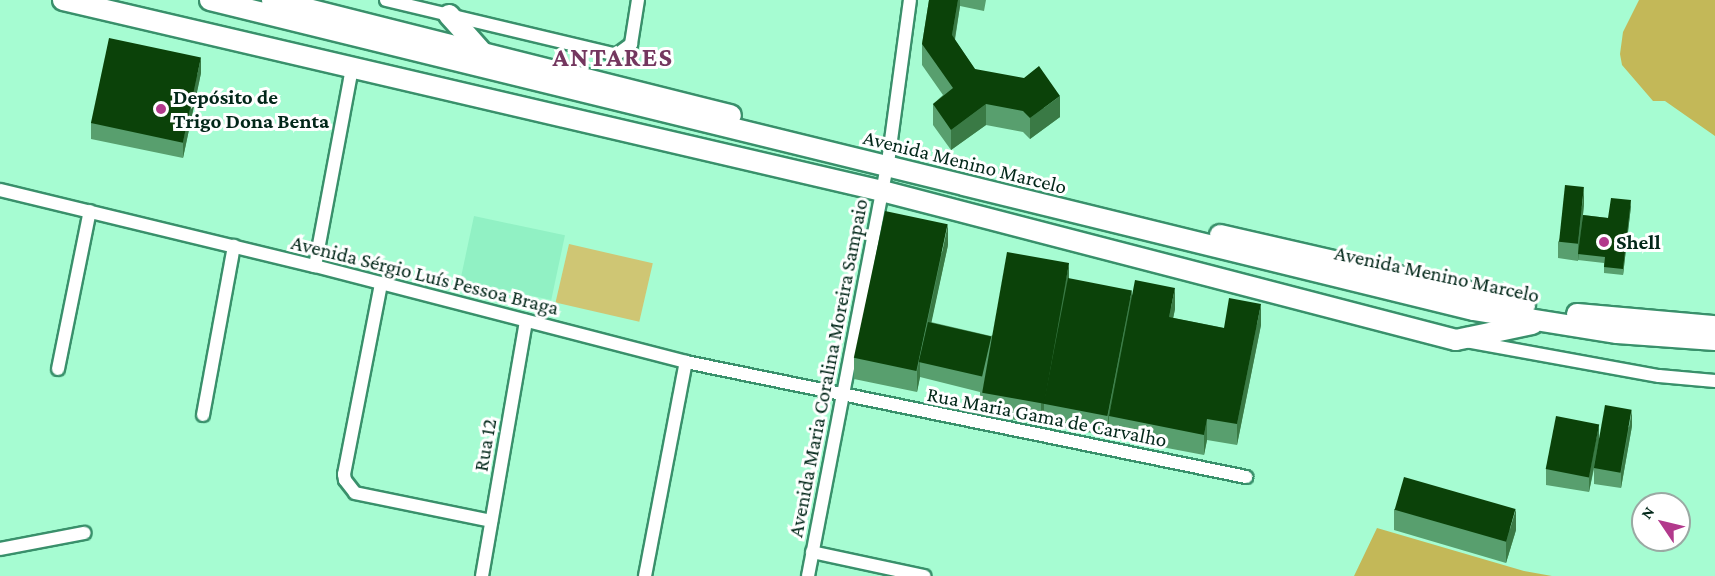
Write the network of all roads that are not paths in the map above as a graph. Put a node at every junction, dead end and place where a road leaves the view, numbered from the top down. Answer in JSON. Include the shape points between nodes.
{"nodes":[{"id":1,"x":63,"y":0,"type":"edge"},
{"id":2,"x":210,"y":0,"type":"edge"},
{"id":3,"x":272,"y":0,"type":"edge"},
{"id":4,"x":386,"y":0,"type":"edge"},
{"id":5,"x":638,"y":0,"type":"edge"},
{"id":6,"x":910,"y":0,"type":"edge"},
{"id":7,"x":306,"y":5,"type":"edge"},
{"id":8,"x":449,"y":15,"type":"junction"},
{"id":9,"x":482,"y":52,"type":"junction"},
{"id":10,"x":352,"y":69,"type":"junction"},
{"id":11,"x":888,"y":162,"type":"junction"},
{"id":12,"x":0,"y":190,"type":"edge"},
{"id":13,"x":882,"y":191,"type":"junction"},
{"id":14,"x":1019,"y":200,"type":"junction"},
{"id":15,"x":90,"y":212,"type":"junction"},
{"id":16,"x":1081,"y":243,"type":"junction"},
{"id":17,"x":234,"y":246,"type":"junction"},
{"id":18,"x":315,"y":266,"type":"junction"},
{"id":19,"x":381,"y":284,"type":"junction"},
{"id":20,"x":526,"y":321,"type":"junction"},
{"id":21,"x":1544,"y":321,"type":"junction"},
{"id":22,"x":1715,"y":326,"type":"edge"},
{"id":23,"x":1456,"y":340,"type":"junction"},
{"id":24,"x":1715,"y":340,"type":"edge"},
{"id":25,"x":686,"y":362,"type":"junction"},
{"id":26,"x":58,"y":369,"type":"dead end"},
{"id":27,"x":1715,"y":381,"type":"edge"},
{"id":28,"x":841,"y":395,"type":"junction"},
{"id":29,"x":203,"y":415,"type":"dead end"},
{"id":30,"x":1246,"y":477,"type":"dead end"},
{"id":31,"x":491,"y":521,"type":"junction"},
{"id":32,"x":84,"y":533,"type":"dead end"},
{"id":33,"x":0,"y":549,"type":"edge"},
{"id":34,"x":812,"y":552,"type":"junction"},
{"id":35,"x":482,"y":576,"type":"edge"},
{"id":36,"x":645,"y":576,"type":"edge"},
{"id":37,"x":808,"y":576,"type":"edge"},
{"id":38,"x":924,"y":576,"type":"edge"}],
"edges":[{"from":1,"to":10,"type":"main road"},
{"from":2,"to":11,"type":"main road","name":"Avenida Menino Marcelo"},
{"from":3,"to":7,"type":"main road","name":"Avenida Menino Marcelo"},
{"from":4,"to":8,"type":"street"},
{"from":5,"to":8,"type":"street","via":[[633,38],[627,50],[610,55]]},
{"from":6,"to":11,"type":"street","name":"Avenida Maria Coralina Moreira Sampaio"},
{"from":7,"to":9,"type":"main road","name":"Avenida Menino Marcelo"},
{"from":8,"to":9,"type":"main road"},
{"from":9,"to":11,"type":"main road","name":"Avenida Menino Marcelo"},
{"from":10,"to":13,"type":"main road"},
{"from":10,"to":18,"type":"street"},
{"from":11,"to":13,"type":"street","name":"Avenida Maria Coralina Moreira Sampaio"},
{"from":11,"to":14,"type":"main road","name":"Avenida Menino Marcelo"},
{"from":11,"to":22,"type":"main road","name":"Avenida Menino Marcelo","via":[[1506,302],[1570,313]]},
{"from":12,"to":15,"type":"street","name":"Avenida Sérgio Luís Pessoa Braga"},
{"from":13,"to":16,"type":"main road"},
{"from":13,"to":28,"type":"street","name":"Avenida Maria Coralina Moreira Sampaio"},
{"from":14,"to":16,"type":"main road"},
{"from":14,"to":21,"type":"main road","name":"Avenida Menino Marcelo","via":[[1461,307]]},
{"from":15,"to":17,"type":"street","name":"Avenida Sérgio Luís Pessoa Braga"},
{"from":15,"to":26,"type":"street"},
{"from":16,"to":23,"type":"main road"},
{"from":17,"to":18,"type":"street","name":"Avenida Sérgio Luís Pessoa Braga"},
{"from":17,"to":29,"type":"street"},
{"from":18,"to":19,"type":"street","name":"Avenida Sérgio Luís Pessoa Braga"},
{"from":19,"to":20,"type":"street","name":"Avenida Sérgio Luís Pessoa Braga"},
{"from":19,"to":31,"type":"street","via":[[344,474],[348,488],[355,493]]},
{"from":20,"to":25,"type":"street","name":"Avenida Sérgio Luís Pessoa Braga"},
{"from":20,"to":31,"type":"street","name":"Rua 12"},
{"from":21,"to":23,"type":"main road"},
{"from":21,"to":24,"type":"main road","name":"Avenida Menino Marcelo","via":[[1647,336]]},
{"from":23,"to":27,"type":"street","via":[[1659,376]]},
{"from":25,"to":28,"type":"street","name":"Avenida Sérgio Luís Pessoa Braga"},
{"from":25,"to":36,"type":"street"},
{"from":28,"to":30,"type":"street","name":"Rua Maria Gama de Carvalho"},
{"from":28,"to":34,"type":"street","name":"Avenida Maria Coralina Moreira Sampaio"},
{"from":31,"to":35,"type":"street","name":"Rua 12"},
{"from":32,"to":33,"type":"street"},
{"from":34,"to":37,"type":"street","name":"Avenida Maria Coralina Moreira Sampaio"},
{"from":34,"to":38,"type":"street"}]}
